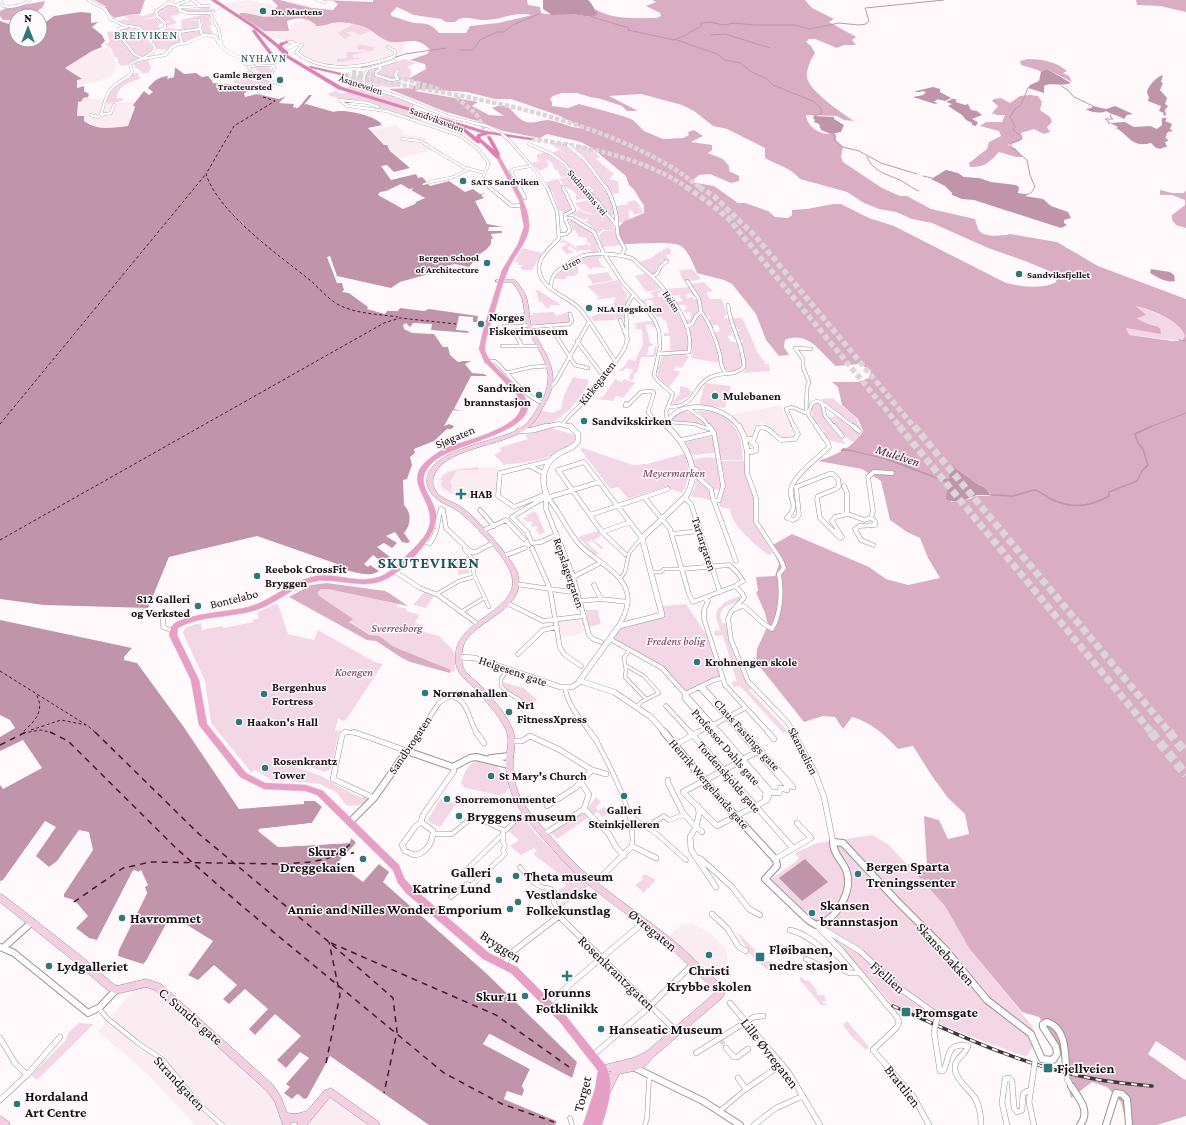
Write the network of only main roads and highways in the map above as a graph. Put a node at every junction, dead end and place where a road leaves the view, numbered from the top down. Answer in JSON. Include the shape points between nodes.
{"nodes":[{"id":1,"x":208,"y":0,"type":"edge"},
{"id":2,"x":213,"y":0,"type":"edge"},
{"id":3,"x":254,"y":31,"type":"junction"},
{"id":4,"x":271,"y":41,"type":"junction"},
{"id":5,"x":278,"y":54,"type":"junction"},
{"id":6,"x":305,"y":64,"type":"junction"},
{"id":7,"x":351,"y":72,"type":"tunnel mouth"},
{"id":8,"x":346,"y":75,"type":"tunnel mouth"},
{"id":9,"x":451,"y":120,"type":"junction"},
{"id":10,"x":489,"y":137,"type":"tunnel mouth"},
{"id":11,"x":498,"y":156,"type":"junction"},
{"id":12,"x":501,"y":163,"type":"junction"},
{"id":13,"x":501,"y":280,"type":"junction"},
{"id":14,"x":376,"y":580,"type":"joint"},
{"id":15,"x":195,"y":680,"type":"joint"},
{"id":16,"x":0,"y":897,"type":"edge"},
{"id":17,"x":649,"y":1055,"type":"junction"},
{"id":18,"x":592,"y":1056,"type":"joint"},
{"id":19,"x":603,"y":1070,"type":"junction"},
{"id":20,"x":607,"y":1091,"type":"junction"},
{"id":21,"x":309,"y":1115,"type":"junction"},
{"id":22,"x":286,"y":1121,"type":"edge"},
{"id":23,"x":301,"y":1125,"type":"edge"},
{"id":24,"x":376,"y":1125,"type":"edge"},
{"id":25,"x":588,"y":1125,"type":"edge"},
{"id":26,"x":597,"y":1125,"type":"edge"}],
"edges":[{"from":1,"to":3,"type":"highway","name":"Åsaneveien"},
{"from":2,"to":4,"type":"highway","name":"Åsaneveien"},
{"from":3,"to":5,"type":"highway"},
{"from":3,"to":5,"type":"highway","name":"Åsaneveien"},
{"from":4,"to":5,"type":"highway","name":"Åsaneveien"},
{"from":4,"to":5,"type":"highway","via":[[287,42],[281,44]]},
{"from":5,"to":6,"type":"highway","name":"Åsaneveien"},
{"from":5,"to":9,"type":"highway","name":"Åsaneveien","via":[[303,71],[320,76],[346,90]]},
{"from":6,"to":7,"type":"highway","via":[[327,70]]},
{"from":6,"to":8,"type":"highway","name":"Åsaneveien"},
{"from":9,"to":11,"type":"highway","name":"Åsaneveien","via":[[492,134],[530,142],[488,134],[478,136],[479,140]]},
{"from":9,"to":12,"type":"highway"},
{"from":10,"to":11,"type":"highway"},
{"from":11,"to":12,"type":"main road"},
{"from":12,"to":13,"type":"main road","via":[[524,202],[527,227],[521,244]]},
{"from":13,"to":14,"type":"main road","name":"Sjøgaten","via":[[482,346],[488,361],[520,393],[525,402],[523,412],[518,420],[506,428],[445,451],[430,461],[422,471],[421,487],[431,507],[431,530],[390,574]]},
{"from":13,"to":17,"type":"main road","name":"Øvregaten","via":[[514,282],[525,297],[529,326],[549,366],[551,387],[528,425],[519,431],[452,456],[437,466],[431,475],[430,484],[437,496],[460,509],[493,543],[514,573],[516,584],[507,603],[463,639],[459,665],[504,720],[512,734],[512,780],[521,806],[571,864],[693,964],[720,992],[720,995]]},
{"from":14,"to":15,"type":"main road","name":"Bontelabo","via":[[311,580],[261,606],[178,625],[173,631],[174,637]]},
{"from":15,"to":18,"type":"main road","name":"Bryggen","via":[[203,725],[243,775],[264,786],[306,788],[320,793],[391,862],[409,890],[486,956],[514,970],[548,1003]]},
{"from":16,"to":22,"type":"main road","name":"C. Sundts gate","via":[[116,990],[146,984],[158,987],[266,1084],[278,1100]]},
{"from":17,"to":19,"type":"main road","via":[[634,1062]]},
{"from":17,"to":20,"type":"main road","via":[[644,1064],[616,1072]]},
{"from":18,"to":19,"type":"main road","name":"Torget"},
{"from":19,"to":20,"type":"main road","name":"Torget"},
{"from":19,"to":25,"type":"main road","name":"Torget","via":[[600,1089]]},
{"from":20,"to":26,"type":"main road","name":"Torget"},
{"from":21,"to":22,"type":"main road"},
{"from":21,"to":23,"type":"main road"},
{"from":21,"to":24,"type":"main road","via":[[331,1092]]}]}
